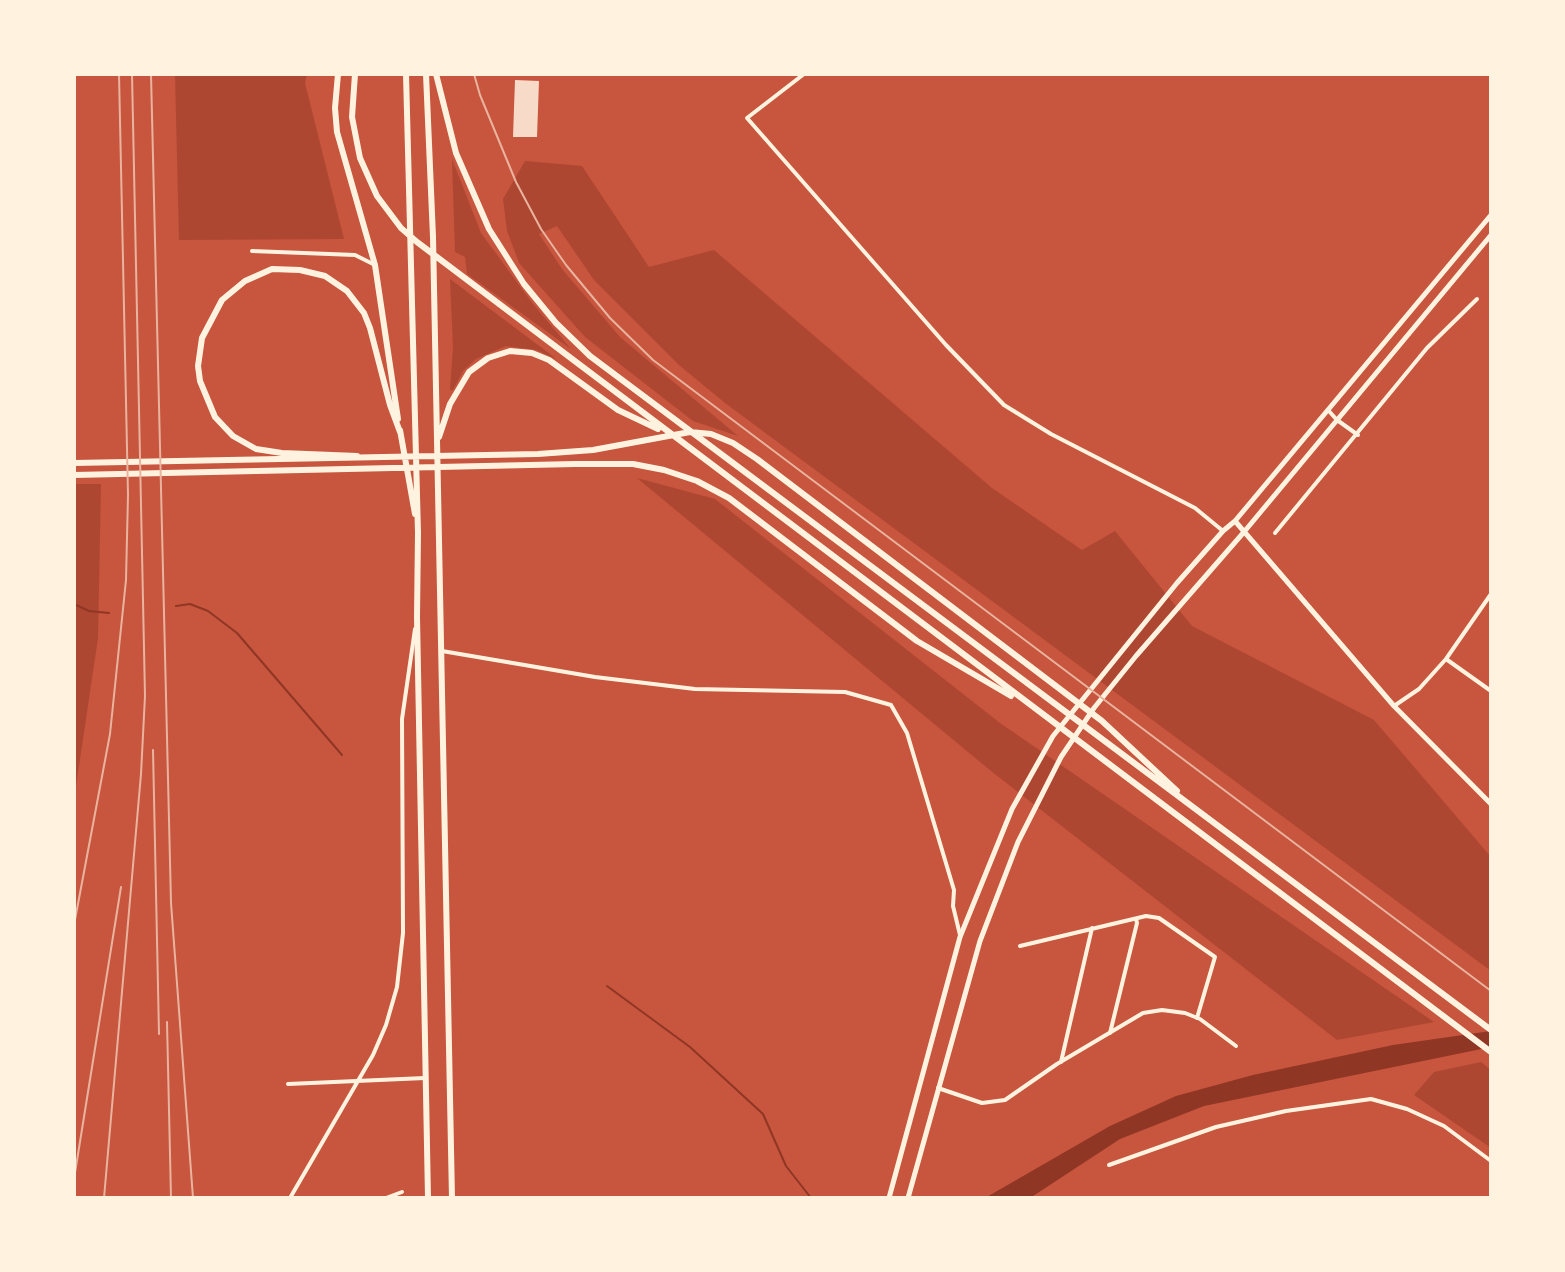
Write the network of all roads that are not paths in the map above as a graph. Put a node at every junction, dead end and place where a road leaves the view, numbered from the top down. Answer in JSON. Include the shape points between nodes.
{"nodes":[{"id":1,"x":338,"y":74,"type":"edge"},
{"id":2,"x":355,"y":74,"type":"edge"},
{"id":3,"x":406,"y":74,"type":"edge"},
{"id":4,"x":426,"y":74,"type":"edge"},
{"id":5,"x":436,"y":74,"type":"edge"},
{"id":6,"x":804,"y":74,"type":"edge"},
{"id":7,"x":1491,"y":215,"type":"edge"},
{"id":8,"x":1491,"y":235,"type":"edge"},
{"id":9,"x":252,"y":251,"type":"dead end"},
{"id":10,"x":375,"y":265,"type":"junction"},
{"id":11,"x":1477,"y":299,"type":"dead end"},
{"id":12,"x":1328,"y":410,"type":"junction"},
{"id":13,"x":1337,"y":420,"type":"junction"},
{"id":14,"x":400,"y":432,"type":"junction"},
{"id":15,"x":669,"y":434,"type":"junction"},
{"id":16,"x":1358,"y":435,"type":"junction"},
{"id":17,"x":437,"y":452,"type":"junction"},
{"id":18,"x":298,"y":457,"type":"junction"},
{"id":19,"x":74,"y":462,"type":"edge"},
{"id":20,"x":74,"y":475,"type":"edge"},
{"id":21,"x":1235,"y":521,"type":"junction"},
{"id":22,"x":1223,"y":531,"type":"junction"},
{"id":23,"x":1244,"y":532,"type":"junction"},
{"id":24,"x":418,"y":533,"type":"junction"},
{"id":25,"x":1275,"y":533,"type":"dead end"},
{"id":26,"x":1491,"y":594,"type":"edge"},
{"id":27,"x":417,"y":617,"type":"junction"},
{"id":28,"x":441,"y":651,"type":"junction"},
{"id":29,"x":1446,"y":659,"type":"junction"},
{"id":30,"x":1491,"y":691,"type":"edge"},
{"id":31,"x":1394,"y":706,"type":"junction"},
{"id":32,"x":1032,"y":707,"type":"junction"},
{"id":33,"x":1491,"y":804,"type":"edge"},
{"id":34,"x":1195,"y":809,"type":"junction"},
{"id":35,"x":1136,"y":918,"type":"junction"},
{"id":36,"x":1092,"y":928,"type":"junction"},
{"id":37,"x":960,"y":937,"type":"junction"},
{"id":38,"x":1020,"y":946,"type":"dead end"},
{"id":39,"x":1197,"y":1018,"type":"junction"},
{"id":40,"x":1491,"y":1030,"type":"edge"},
{"id":41,"x":1110,"y":1033,"type":"junction"},
{"id":42,"x":1236,"y":1046,"type":"dead end"},
{"id":43,"x":1491,"y":1052,"type":"edge"},
{"id":44,"x":1061,"y":1062,"type":"junction"},
{"id":45,"x":425,"y":1078,"type":"junction"},
{"id":46,"x":288,"y":1084,"type":"dead end"},
{"id":47,"x":938,"y":1088,"type":"junction"},
{"id":48,"x":1491,"y":1161,"type":"edge"},
{"id":49,"x":1109,"y":1165,"type":"dead end"},
{"id":50,"x":402,"y":1192,"type":"dead end"},
{"id":51,"x":290,"y":1198,"type":"edge"},
{"id":52,"x":386,"y":1198,"type":"edge"},
{"id":53,"x":428,"y":1198,"type":"edge"},
{"id":54,"x":452,"y":1198,"type":"edge"},
{"id":55,"x":889,"y":1198,"type":"edge"},
{"id":56,"x":908,"y":1198,"type":"edge"}],
"edges":[{"from":1,"to":10,"type":"highway","via":[[337,132]]},
{"from":2,"to":15,"type":"highway","via":[[355,138],[367,175],[388,212],[428,251]]},
{"from":3,"to":24,"type":"highway"},
{"from":4,"to":17,"type":"highway"},
{"from":5,"to":34,"type":"highway","via":[[456,153],[477,206],[524,284],[566,333],[605,368]]},
{"from":6,"to":22,"type":"street","via":[[747,118],[946,345],[1004,405],[1195,508]]},
{"from":7,"to":12,"type":"street"},
{"from":8,"to":13,"type":"street"},
{"from":9,"to":10,"type":"street","via":[[355,255]]},
{"from":10,"to":14,"type":"highway"},
{"from":11,"to":16,"type":"street","via":[[1427,348]]},
{"from":12,"to":13,"type":"street"},
{"from":12,"to":21,"type":"street"},
{"from":13,"to":16,"type":"street"},
{"from":13,"to":23,"type":"street"},
{"from":14,"to":18,"type":"highway","via":[[370,328],[355,300],[325,276],[272,269],[245,281],[214,311],[199,351],[200,381],[215,417],[233,436],[256,449]]},
{"from":14,"to":24,"type":"highway"},
{"from":15,"to":17,"type":"highway","via":[[618,410],[549,360],[510,351],[478,363],[462,381],[445,416]]},
{"from":15,"to":32,"type":"highway"},
{"from":16,"to":25,"type":"street"},
{"from":17,"to":28,"type":"highway"},
{"from":18,"to":19,"type":"highway"},
{"from":18,"to":34,"type":"highway","via":[[575,452],[690,432],[721,437],[757,459],[1123,739]]},
{"from":20,"to":32,"type":"highway","via":[[633,464],[664,470],[729,498],[917,641]]},
{"from":21,"to":22,"type":"street"},
{"from":21,"to":23,"type":"street"},
{"from":22,"to":37,"type":"street","via":[[1053,736],[1012,809]]},
{"from":23,"to":31,"type":"street"},
{"from":23,"to":47,"type":"street","via":[[1094,708],[1061,757],[1027,821],[980,941]]},
{"from":24,"to":27,"type":"highway"},
{"from":26,"to":29,"type":"street"},
{"from":27,"to":45,"type":"highway"},
{"from":27,"to":51,"type":"street","via":[[402,719],[400,968],[386,1025],[365,1070]]},
{"from":28,"to":37,"type":"street","via":[[695,689],[845,692],[891,705],[907,733],[950,876]]},
{"from":28,"to":54,"type":"highway"},
{"from":29,"to":30,"type":"street"},
{"from":29,"to":31,"type":"street","via":[[1419,689]]},
{"from":31,"to":33,"type":"street"},
{"from":32,"to":43,"type":"highway"},
{"from":34,"to":40,"type":"highway"},
{"from":35,"to":36,"type":"street"},
{"from":35,"to":39,"type":"street","via":[[1159,918],[1215,957]]},
{"from":35,"to":41,"type":"street"},
{"from":36,"to":38,"type":"street"},
{"from":36,"to":44,"type":"street"},
{"from":37,"to":55,"type":"street"},
{"from":39,"to":41,"type":"street","via":[[1162,1010],[1143,1013]]},
{"from":39,"to":42,"type":"street"},
{"from":41,"to":44,"type":"street"},
{"from":44,"to":47,"type":"street","via":[[1005,1100],[982,1103]]},
{"from":45,"to":46,"type":"street"},
{"from":45,"to":53,"type":"highway"},
{"from":47,"to":56,"type":"street"},
{"from":48,"to":49,"type":"street","via":[[1444,1126],[1371,1099],[1216,1127]]},
{"from":50,"to":52,"type":"street"}]}
